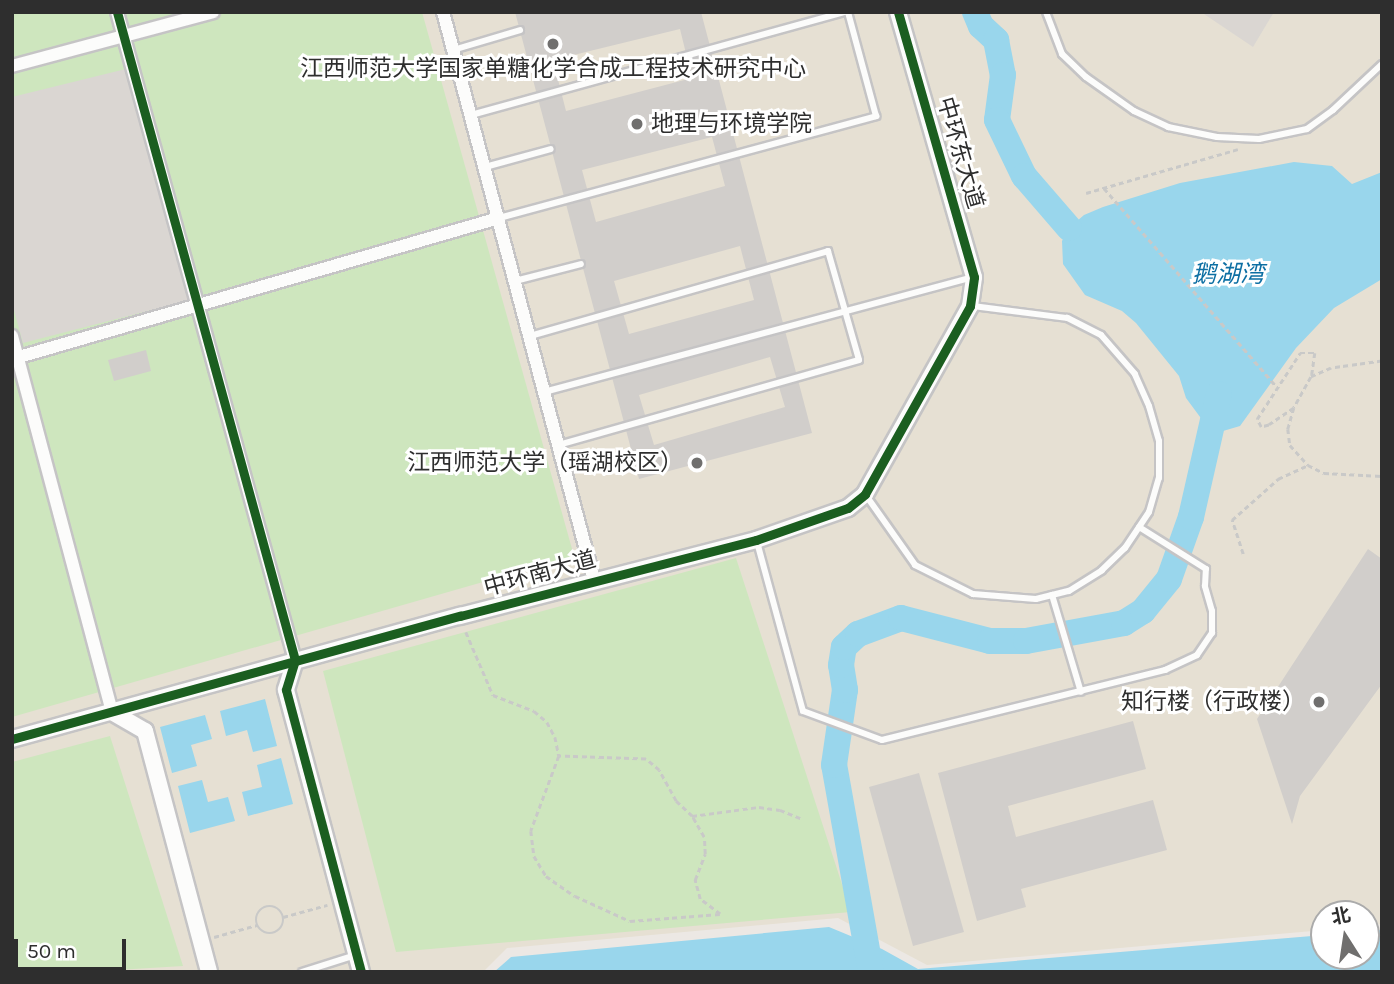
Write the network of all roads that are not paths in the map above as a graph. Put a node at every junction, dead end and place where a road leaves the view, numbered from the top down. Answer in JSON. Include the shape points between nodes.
{"nodes":[{"id":1,"x":117,"y":12,"type":"edge"},
{"id":2,"x":213,"y":12,"type":"edge"},
{"id":3,"x":443,"y":12,"type":"edge"},
{"id":4,"x":846,"y":12,"type":"edge"},
{"id":5,"x":898,"y":12,"type":"edge"},
{"id":6,"x":1046,"y":12,"type":"edge"},
{"id":7,"x":520,"y":30,"type":"dead end"},
{"id":8,"x":124,"y":37,"type":"junction"},
{"id":9,"x":453,"y":50,"type":"junction"},
{"id":10,"x":1382,"y":64,"type":"edge"},
{"id":11,"x":12,"y":66,"type":"edge"},
{"id":12,"x":471,"y":115,"type":"junction"},
{"id":13,"x":551,"y":149,"type":"dead end"},
{"id":14,"x":485,"y":167,"type":"junction"},
{"id":15,"x":499,"y":218,"type":"junction"},
{"id":16,"x":581,"y":264,"type":"dead end"},
{"id":17,"x":974,"y":276,"type":"junction"},
{"id":18,"x":515,"y":281,"type":"junction"},
{"id":19,"x":199,"y":306,"type":"junction"},
{"id":20,"x":970,"y":306,"type":"junction"},
{"id":21,"x":845,"y":311,"type":"junction"},
{"id":22,"x":12,"y":335,"type":"edge"},
{"id":23,"x":530,"y":336,"type":"junction"},
{"id":24,"x":15,"y":358,"type":"edge"},
{"id":25,"x":544,"y":392,"type":"junction"},
{"id":26,"x":558,"y":445,"type":"junction"},
{"id":27,"x":865,"y":494,"type":"junction"},
{"id":28,"x":1139,"y":527,"type":"junction"},
{"id":29,"x":757,"y":540,"type":"junction"},
{"id":30,"x":594,"y":580,"type":"junction"},
{"id":31,"x":1052,"y":596,"type":"junction"},
{"id":32,"x":295,"y":660,"type":"junction"},
{"id":33,"x":1081,"y":692,"type":"junction"},
{"id":34,"x":112,"y":712,"type":"junction"},
{"id":35,"x":12,"y":739,"type":"edge"},
{"id":36,"x":356,"y":955,"type":"junction"},
{"id":37,"x":209,"y":972,"type":"edge"},
{"id":38,"x":302,"y":972,"type":"edge"},
{"id":39,"x":361,"y":972,"type":"edge"}],
"edges":[{"from":1,"to":8,"type":"street"},
{"from":2,"to":8,"type":"street"},
{"from":3,"to":9,"type":"street"},
{"from":4,"to":12,"type":"lane"},
{"from":4,"to":15,"type":"lane","via":[[876,116]]},
{"from":5,"to":17,"type":"street","name":"中环东大道"},
{"from":6,"to":10,"type":"lane","via":[[1062,54],[1086,77],[1134,111],[1168,127],[1217,137],[1259,138],[1307,129]]},
{"from":7,"to":9,"type":"lane"},
{"from":8,"to":11,"type":"street"},
{"from":8,"to":19,"type":"street"},
{"from":9,"to":12,"type":"street"},
{"from":12,"to":14,"type":"street"},
{"from":13,"to":14,"type":"lane"},
{"from":14,"to":15,"type":"street"},
{"from":15,"to":18,"type":"street"},
{"from":15,"to":19,"type":"street"},
{"from":16,"to":18,"type":"lane"},
{"from":17,"to":20,"type":"street","name":"中环东大道"},
{"from":17,"to":21,"type":"lane"},
{"from":18,"to":23,"type":"street"},
{"from":19,"to":24,"type":"street"},
{"from":19,"to":32,"type":"street"},
{"from":20,"to":27,"type":"street","name":"中环南大道"},
{"from":20,"to":28,"type":"lane","via":[[1068,317],[1101,335],[1135,374],[1159,441],[1159,478],[1149,512]]},
{"from":21,"to":23,"type":"lane","via":[[828,251]]},
{"from":21,"to":25,"type":"lane"},
{"from":21,"to":26,"type":"lane","via":[[859,360]]},
{"from":22,"to":24,"type":"street"},
{"from":23,"to":25,"type":"street"},
{"from":24,"to":34,"type":"street"},
{"from":25,"to":26,"type":"street"},
{"from":26,"to":30,"type":"street"},
{"from":27,"to":29,"type":"street","name":"中环南大道","via":[[848,508]]},
{"from":27,"to":31,"type":"lane","via":[[915,565],[973,594]]},
{"from":28,"to":31,"type":"lane","via":[[1102,570]]},
{"from":28,"to":33,"type":"lane","via":[[1206,569],[1212,633],[1197,655],[1165,670]]},
{"from":29,"to":30,"type":"street","name":"中环南大道"},
{"from":29,"to":33,"type":"lane","via":[[803,711],[882,740]]},
{"from":30,"to":32,"type":"street","name":"中环南大道"},
{"from":31,"to":33,"type":"lane"},
{"from":32,"to":34,"type":"street","name":"中环南大道"},
{"from":32,"to":36,"type":"street","via":[[286,690]]},
{"from":34,"to":35,"type":"street","name":"中环南大道"},
{"from":34,"to":37,"type":"street","via":[[145,731]]},
{"from":36,"to":38,"type":"lane"},
{"from":36,"to":39,"type":"street"}]}
